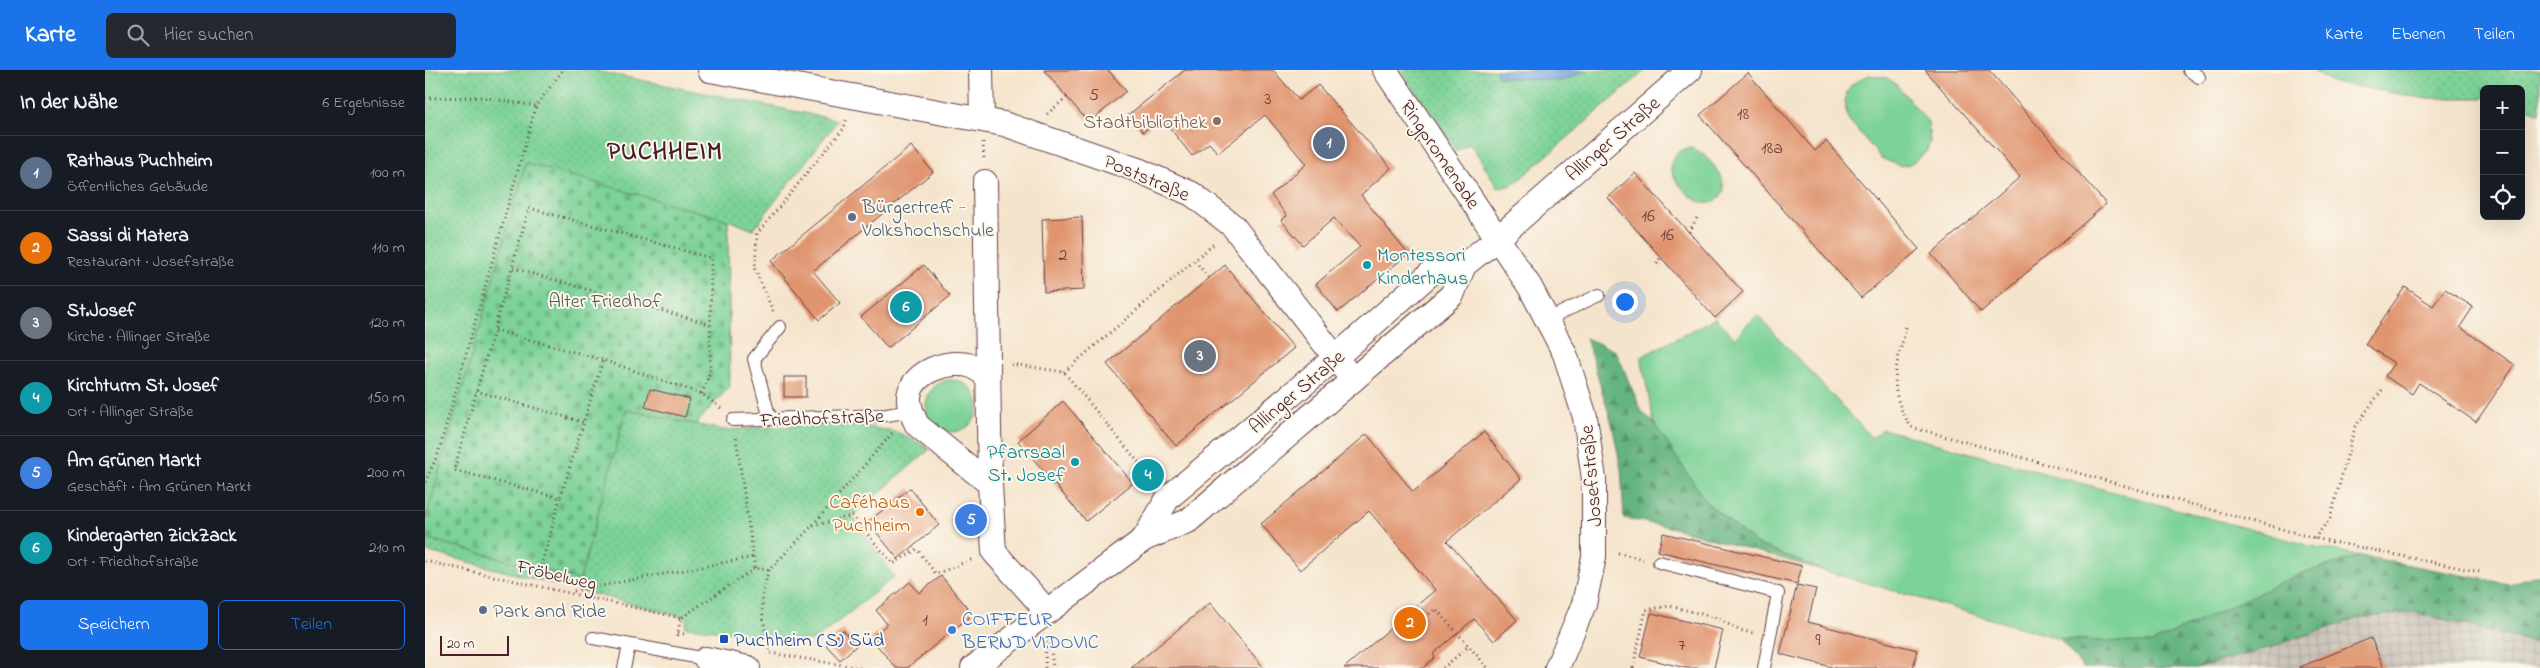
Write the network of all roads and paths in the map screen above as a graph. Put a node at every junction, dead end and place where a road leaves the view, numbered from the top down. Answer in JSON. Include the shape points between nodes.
{"nodes":[{"id":1,"x":563,"y":70,"type":"edge"},
{"id":2,"x":710,"y":70,"type":"edge"},
{"id":3,"x":981,"y":70,"type":"edge"},
{"id":4,"x":1385,"y":70,"type":"edge"},
{"id":5,"x":1690,"y":70,"type":"edge"},
{"id":6,"x":771,"y":76,"type":"edge"},
{"id":7,"x":853,"y":96,"type":"junction"},
{"id":8,"x":1067,"y":97,"type":"dead end"},
{"id":9,"x":425,"y":98,"type":"edge"},
{"id":10,"x":536,"y":106,"type":"junction"},
{"id":11,"x":1048,"y":113,"type":"dead end"},
{"id":12,"x":982,"y":118,"type":"junction"},
{"id":13,"x":985,"y":182,"type":"joint"},
{"id":14,"x":1698,"y":216,"type":"dead end"},
{"id":15,"x":1233,"y":226,"type":"junction"},
{"id":16,"x":1689,"y":232,"type":"dead end"},
{"id":17,"x":1498,"y":238,"type":"junction"},
{"id":18,"x":1660,"y":258,"type":"dead end"},
{"id":19,"x":1195,"y":261,"type":"junction"},
{"id":20,"x":1657,"y":264,"type":"dead end"},
{"id":21,"x":1464,"y":265,"type":"junction"},
{"id":22,"x":513,"y":268,"type":"junction"},
{"id":23,"x":1209,"y":278,"type":"dead end"},
{"id":24,"x":1599,"y":295,"type":"dead end"},
{"id":25,"x":1548,"y":319,"type":"junction"},
{"id":26,"x":709,"y":324,"type":"junction"},
{"id":27,"x":780,"y":327,"type":"joint"},
{"id":28,"x":1906,"y":327,"type":"dead end"},
{"id":29,"x":495,"y":330,"type":"junction"},
{"id":30,"x":1335,"y":358,"type":"junction"},
{"id":31,"x":603,"y":360,"type":"junction"},
{"id":32,"x":988,"y":370,"type":"junction"},
{"id":33,"x":1064,"y":372,"type":"junction"},
{"id":34,"x":1353,"y":380,"type":"junction"},
{"id":35,"x":476,"y":390,"type":"junction"},
{"id":36,"x":2382,"y":390,"type":"dead end"},
{"id":37,"x":703,"y":394,"type":"junction"},
{"id":38,"x":910,"y":411,"type":"junction"},
{"id":39,"x":771,"y":419,"type":"junction"},
{"id":40,"x":733,"y":420,"type":"junction"},
{"id":41,"x":583,"y":422,"type":"junction"},
{"id":42,"x":1144,"y":469,"type":"dead end"},
{"id":43,"x":425,"y":482,"type":"edge"},
{"id":44,"x":990,"y":484,"type":"junction"},
{"id":45,"x":561,"y":498,"type":"junction"},
{"id":46,"x":812,"y":526,"type":"junction"},
{"id":47,"x":2313,"y":538,"type":"junction"},
{"id":48,"x":1144,"y":539,"type":"junction"},
{"id":49,"x":1595,"y":548,"type":"junction"},
{"id":50,"x":994,"y":552,"type":"junction"},
{"id":51,"x":753,"y":558,"type":"junction"},
{"id":52,"x":425,"y":561,"type":"edge"},
{"id":53,"x":1659,"y":562,"type":"joint"},
{"id":54,"x":541,"y":566,"type":"dead end"},
{"id":55,"x":755,"y":568,"type":"junction"},
{"id":56,"x":769,"y":570,"type":"junction"},
{"id":57,"x":2480,"y":572,"type":"dead end"},
{"id":58,"x":571,"y":592,"type":"junction"},
{"id":59,"x":1047,"y":611,"type":"junction"},
{"id":60,"x":1429,"y":614,"type":"dead end"},
{"id":61,"x":678,"y":632,"type":"dead end"},
{"id":62,"x":685,"y":634,"type":"dead end"},
{"id":63,"x":1770,"y":637,"type":"junction"},
{"id":64,"x":593,"y":638,"type":"dead end"},
{"id":65,"x":629,"y":646,"type":"junction"},
{"id":66,"x":1469,"y":646,"type":"junction"},
{"id":67,"x":706,"y":659,"type":"joint"},
{"id":68,"x":624,"y":668,"type":"edge"},
{"id":69,"x":748,"y":668,"type":"edge"},
{"id":70,"x":860,"y":668,"type":"edge"},
{"id":71,"x":973,"y":668,"type":"edge"},
{"id":72,"x":1443,"y":668,"type":"edge"},
{"id":73,"x":1488,"y":668,"type":"edge"},
{"id":74,"x":1557,"y":668,"type":"edge"},
{"id":75,"x":1633,"y":668,"type":"edge"},
{"id":76,"x":1764,"y":668,"type":"edge"}],
"edges":[{"from":1,"to":10,"type":"path"},
{"from":2,"to":6,"type":"street","name":"Poststraße"},
{"from":3,"to":12,"type":"street"},
{"from":4,"to":17,"type":"street","name":"Ringpromenade"},
{"from":5,"to":17,"type":"street","name":"Allinger Straße"},
{"from":6,"to":7,"type":"street","name":"Poststraße"},
{"from":7,"to":12,"type":"street","name":"Poststraße"},
{"from":7,"to":27,"type":"path","via":[[844,128],[757,234],[755,269]]},
{"from":8,"to":11,"type":"path"},
{"from":9,"to":10,"type":"path","via":[[481,97]]},
{"from":10,"to":43,"type":"path","via":[[438,454]]},
{"from":12,"to":13,"type":"path"},
{"from":12,"to":15,"type":"street","name":"Poststraße","via":[[1038,134],[1138,170],[1192,194]]},
{"from":13,"to":32,"type":"street"},
{"from":14,"to":16,"type":"path"},
{"from":15,"to":19,"type":"path"},
{"from":15,"to":30,"type":"street","name":"Poststraße"},
{"from":17,"to":21,"type":"street","name":"Allinger Straße"},
{"from":17,"to":25,"type":"street","name":"Josefstraße"},
{"from":18,"to":20,"type":"path"},
{"from":19,"to":23,"type":"path"},
{"from":19,"to":33,"type":"path"},
{"from":21,"to":30,"type":"street","name":"Allinger Straße","via":[[1433,271]]},
{"from":21,"to":34,"type":"street","name":"Allinger Straße","via":[[1452,295]]},
{"from":22,"to":26,"type":"path"},
{"from":22,"to":26,"type":"path","via":[[529,208],[711,258]]},
{"from":22,"to":29,"type":"path"},
{"from":24,"to":25,"type":"lane"},
{"from":25,"to":49,"type":"street","name":"Josefstraße","via":[[1565,354],[1585,417],[1594,479]]},
{"from":26,"to":37,"type":"path","via":[[710,372]]},
{"from":27,"to":39,"type":"lane","via":[[754,360]]},
{"from":28,"to":47,"type":"path","via":[[1894,378],[1899,408],[1911,427]]},
{"from":29,"to":31,"type":"path"},
{"from":29,"to":35,"type":"path"},
{"from":30,"to":34,"type":"street","name":"Poststraße"},
{"from":30,"to":48,"type":"street","name":"Allinger Straße","via":[[1168,498]]},
{"from":31,"to":37,"type":"path"},
{"from":31,"to":41,"type":"path"},
{"from":32,"to":33,"type":"path"},
{"from":32,"to":38,"type":"street","name":"Friedhofstraße","via":[[959,364],[935,368],[919,377],[909,395]]},
{"from":32,"to":44,"type":"street"},
{"from":33,"to":42,"type":"path"},
{"from":34,"to":48,"type":"street","name":"Allinger Straße","via":[[1188,522]]},
{"from":35,"to":41,"type":"path"},
{"from":35,"to":45,"type":"path","via":[[454,470]]},
{"from":36,"to":47,"type":"path","via":[[2355,427],[2329,519]]},
{"from":37,"to":40,"type":"path"},
{"from":38,"to":39,"type":"lane","name":"Friedhofstraße","via":[[887,415]]},
{"from":38,"to":44,"type":"street","name":"Friedhofstraße","via":[[917,425]]},
{"from":38,"to":46,"type":"path"},
{"from":39,"to":40,"type":"lane","name":"Friedhofstraße"},
{"from":40,"to":51,"type":"path"},
{"from":41,"to":45,"type":"path"},
{"from":44,"to":50,"type":"street"},
{"from":45,"to":54,"type":"path"},
{"from":46,"to":50,"type":"path","via":[[852,516],[893,564],[917,548],[936,574]]},
{"from":46,"to":56,"type":"path"},
{"from":47,"to":57,"type":"path"},
{"from":48,"to":59,"type":"street","name":"Allinger Straße"},
{"from":49,"to":53,"type":"path"},
{"from":49,"to":74,"type":"street","name":"Josefstraße","via":[[1584,604]]},
{"from":50,"to":59,"type":"street"},
{"from":51,"to":55,"type":"path"},
{"from":51,"to":58,"type":"path"},
{"from":52,"to":58,"type":"path","name":"Fröbelweg"},
{"from":53,"to":63,"type":"lane","via":[[1778,593]]},
{"from":55,"to":56,"type":"path"},
{"from":55,"to":58,"type":"path","name":"Fröbelweg","via":[[681,618]]},
{"from":56,"to":70,"type":"path","via":[[761,592],[770,653]]},
{"from":59,"to":71,"type":"street","name":"Allinger Straße"},
{"from":60,"to":66,"type":"path","via":[[1436,609]]},
{"from":61,"to":62,"type":"path"},
{"from":63,"to":75,"type":"path","via":[[1670,606],[1646,610]]},
{"from":63,"to":76,"type":"lane"},
{"from":64,"to":65,"type":"lane"},
{"from":65,"to":67,"type":"lane"},
{"from":65,"to":68,"type":"lane"},
{"from":66,"to":72,"type":"path"},
{"from":66,"to":73,"type":"path"},
{"from":67,"to":69,"type":"street"}]}
